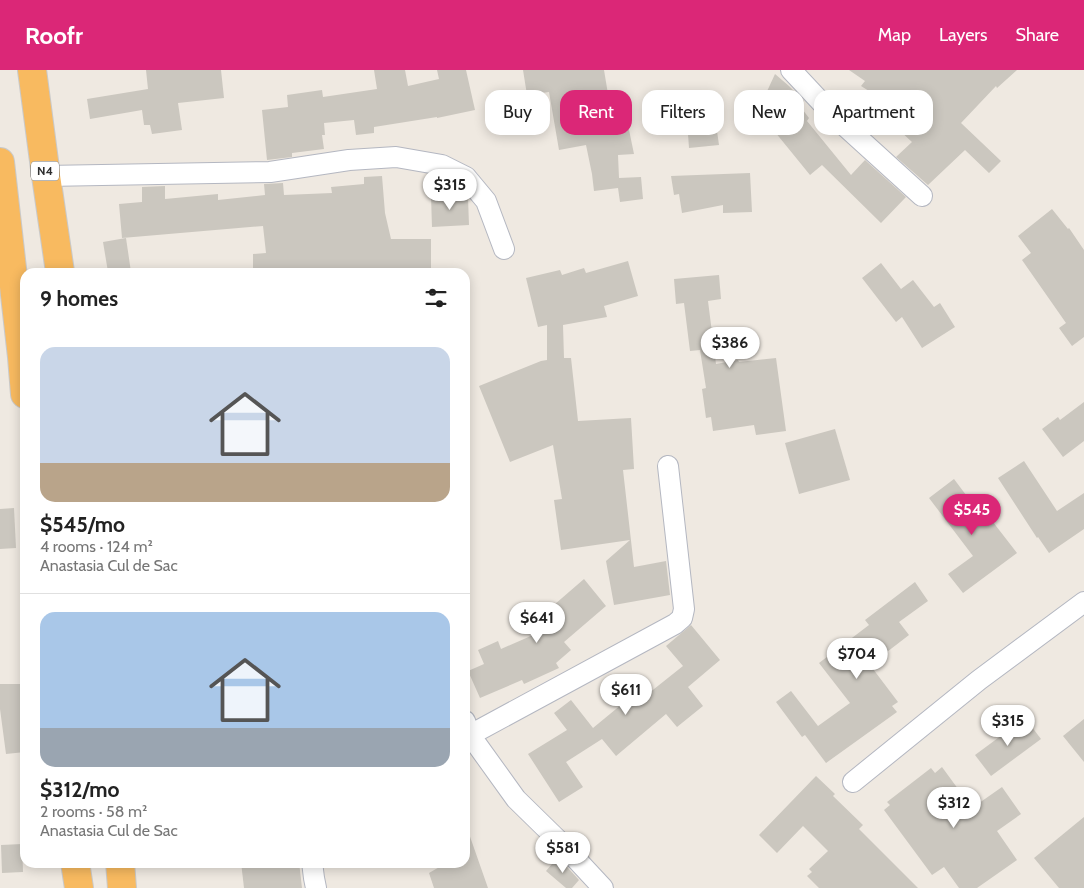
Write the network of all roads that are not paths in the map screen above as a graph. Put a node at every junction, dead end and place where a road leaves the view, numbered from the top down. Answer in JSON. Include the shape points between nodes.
{"nodes":[{"id":1,"x":32,"y":70,"type":"edge"},
{"id":2,"x":791,"y":70,"type":"edge"},
{"id":3,"x":0,"y":162,"type":"edge"},
{"id":4,"x":46,"y":176,"type":"junction"},
{"id":5,"x":922,"y":196,"type":"dead end"},
{"id":6,"x":504,"y":249,"type":"dead end"},
{"id":7,"x":59,"y":268,"type":"edge"},
{"id":8,"x":20,"y":338,"type":"edge"},
{"id":9,"x":668,"y":466,"type":"dead end"},
{"id":10,"x":1084,"y":602,"type":"edge"},
{"id":11,"x":470,"y":729,"type":"edge"},
{"id":12,"x":470,"y":736,"type":"edge"},
{"id":13,"x":853,"y":782,"type":"dead end"},
{"id":14,"x":76,"y":868,"type":"edge"},
{"id":15,"x":120,"y":868,"type":"edge"},
{"id":16,"x":313,"y":868,"type":"edge"},
{"id":17,"x":79,"y":888,"type":"edge"},
{"id":18,"x":122,"y":888,"type":"edge"},
{"id":19,"x":316,"y":888,"type":"edge"},
{"id":20,"x":603,"y":888,"type":"edge"}],
"edges":[{"from":1,"to":4,"type":"highway","number":"N4"},
{"from":2,"to":5,"type":"street","via":[[835,117]]},
{"from":3,"to":8,"type":"highway"},
{"from":4,"to":6,"type":"street","via":[[270,172],[349,160],[396,157],[442,165],[466,177],[486,201]]},
{"from":4,"to":7,"type":"highway","number":"N4"},
{"from":9,"to":11,"type":"street","via":[[684,609],[682,618],[676,624]]},
{"from":10,"to":13,"type":"street","via":[[979,680]]},
{"from":12,"to":20,"type":"street","via":[[516,799]]},
{"from":14,"to":17,"type":"highway"},
{"from":15,"to":18,"type":"highway"},
{"from":16,"to":19,"type":"street"}]}
